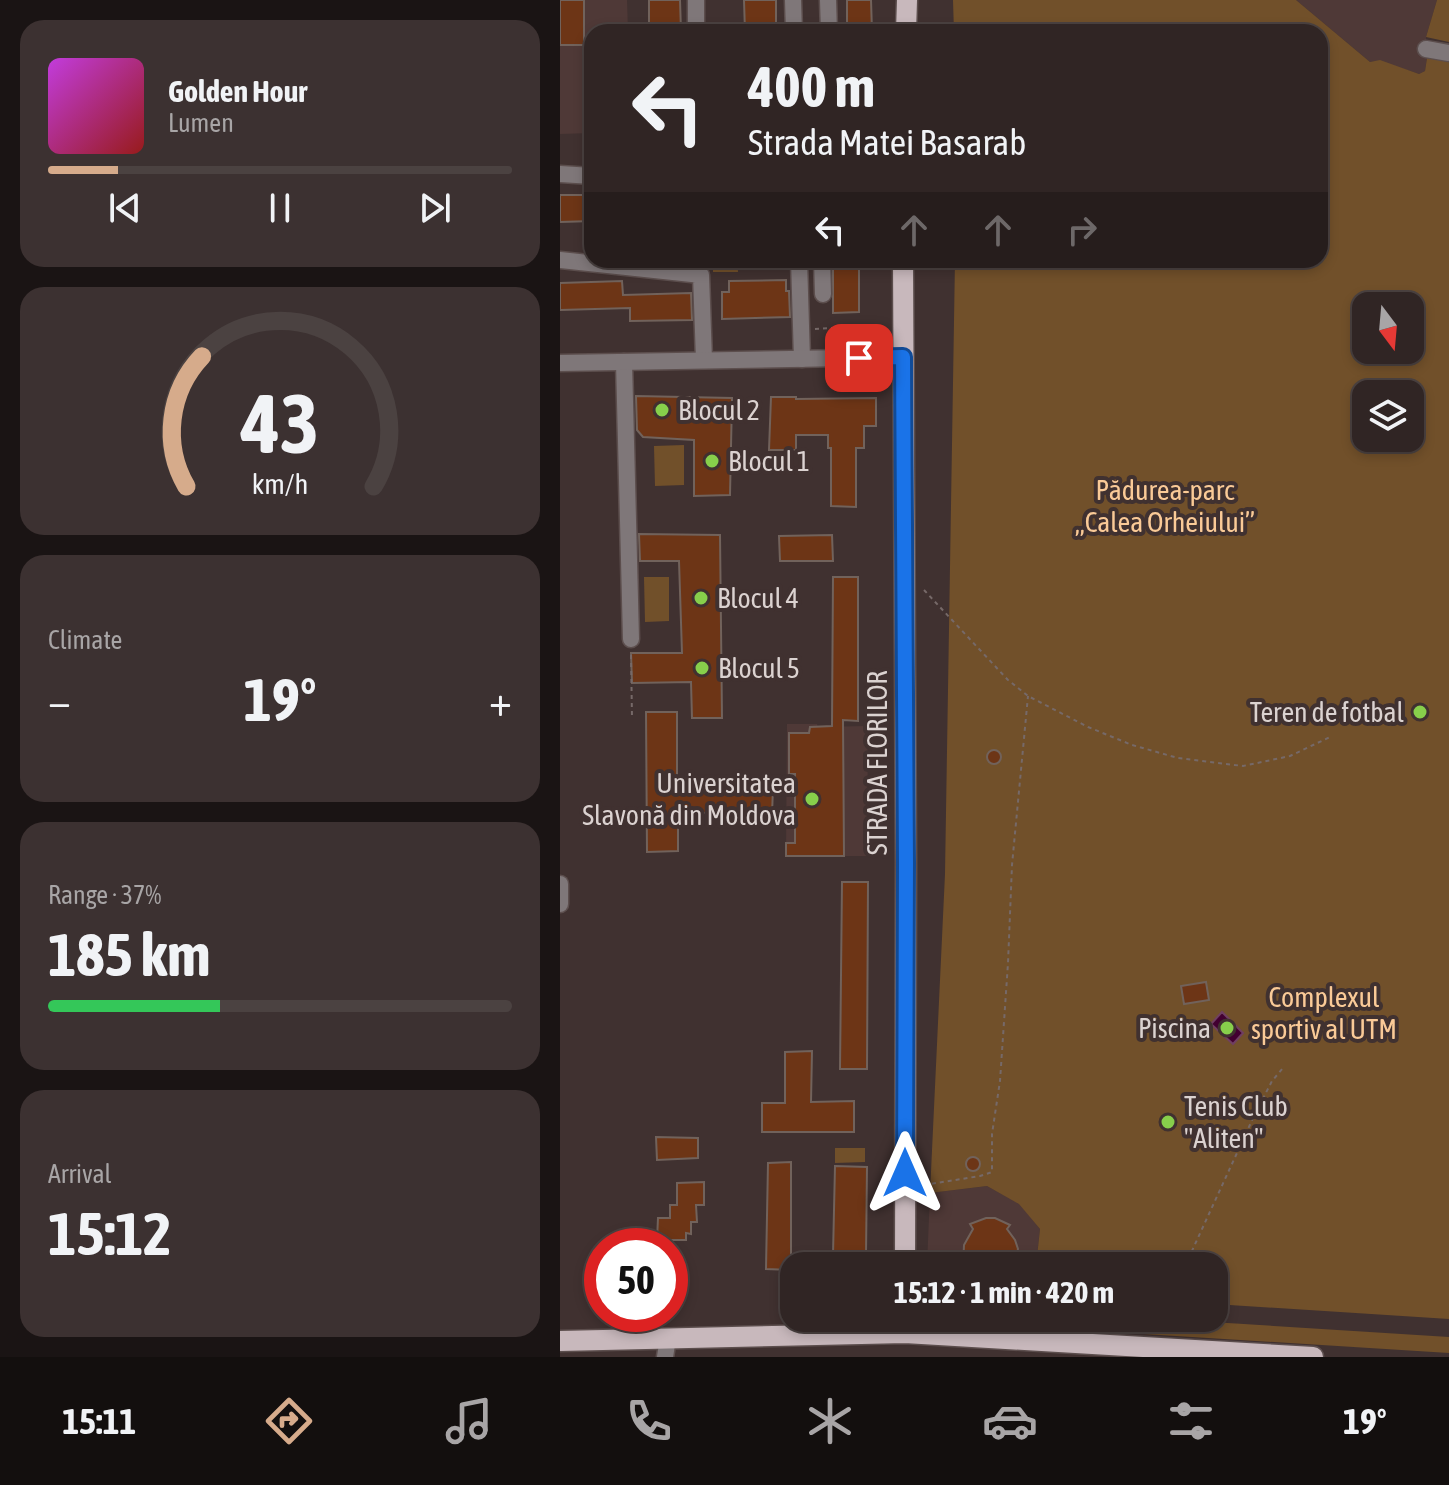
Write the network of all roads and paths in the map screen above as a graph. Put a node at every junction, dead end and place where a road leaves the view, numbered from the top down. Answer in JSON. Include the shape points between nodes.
{"nodes":[{"id":1,"x":696,"y":0,"type":"edge"},
{"id":2,"x":793,"y":0,"type":"edge"},
{"id":3,"x":828,"y":0,"type":"edge"},
{"id":4,"x":907,"y":0,"type":"edge"},
{"id":5,"x":696,"y":24,"type":"edge"},
{"id":6,"x":794,"y":24,"type":"edge"},
{"id":7,"x":829,"y":24,"type":"edge"},
{"id":8,"x":906,"y":24,"type":"edge"},
{"id":9,"x":1426,"y":49,"type":"dead end"},
{"id":10,"x":1449,"y":53,"type":"edge"},
{"id":11,"x":560,"y":174,"type":"edge"},
{"id":12,"x":584,"y":176,"type":"edge"},
{"id":13,"x":560,"y":260,"type":"edge"},
{"id":14,"x":584,"y":263,"type":"edge"},
{"id":15,"x":635,"y":268,"type":"edge"},
{"id":16,"x":799,"y":268,"type":"edge"},
{"id":17,"x":822,"y":268,"type":"edge"},
{"id":18,"x":903,"y":268,"type":"edge"},
{"id":19,"x":823,"y":294,"type":"dead end"},
{"id":20,"x":833,"y":328,"type":"dead end"},
{"id":21,"x":813,"y":329,"type":"dead end"},
{"id":22,"x":903,"y":357,"type":"junction"},
{"id":23,"x":802,"y":359,"type":"junction"},
{"id":24,"x":704,"y":360,"type":"junction"},
{"id":25,"x":624,"y":362,"type":"junction"},
{"id":26,"x":560,"y":363,"type":"edge"},
{"id":27,"x":924,"y":590,"type":"dead end"},
{"id":28,"x":631,"y":639,"type":"joint"},
{"id":29,"x":1028,"y":696,"type":"junction"},
{"id":30,"x":632,"y":718,"type":"dead end"},
{"id":31,"x":1330,"y":737,"type":"dead end"},
{"id":32,"x":560,"y":884,"type":"edge"},
{"id":33,"x":560,"y":904,"type":"edge"},
{"id":34,"x":1283,"y":1068,"type":"dead end"},
{"id":35,"x":922,"y":1185,"type":"dead end"},
{"id":36,"x":905,"y":1252,"type":"edge"},
{"id":37,"x":1191,"y":1252,"type":"edge"},
{"id":38,"x":840,"y":1332,"type":"edge"},
{"id":39,"x":984,"y":1332,"type":"edge"},
{"id":40,"x":560,"y":1341,"type":"edge"},
{"id":41,"x":666,"y":1348,"type":"edge"},
{"id":42,"x":1313,"y":1357,"type":"edge"}],
"edges":[{"from":1,"to":5,"type":"street"},
{"from":2,"to":6,"type":"street"},
{"from":3,"to":7,"type":"street"},
{"from":4,"to":8,"type":"main road"},
{"from":9,"to":10,"type":"street"},
{"from":11,"to":12,"type":"street"},
{"from":13,"to":14,"type":"street"},
{"from":15,"to":24,"type":"street","via":[[701,275]]},
{"from":16,"to":23,"type":"street"},
{"from":17,"to":19,"type":"street"},
{"from":18,"to":22,"type":"main road","name":"STRADA FLORILOR"},
{"from":20,"to":21,"type":"path"},
{"from":22,"to":23,"type":"street"},
{"from":22,"to":36,"type":"main road","name":"STRADA FLORILOR"},
{"from":23,"to":24,"type":"street"},
{"from":24,"to":25,"type":"street"},
{"from":25,"to":26,"type":"street"},
{"from":25,"to":28,"type":"street"},
{"from":27,"to":29,"type":"path"},
{"from":28,"to":30,"type":"path"},
{"from":29,"to":31,"type":"path","via":[[1132,745],[1207,763],[1243,766],[1278,760]]},
{"from":29,"to":35,"type":"path","via":[[992,1172]]},
{"from":32,"to":33,"type":"street"},
{"from":34,"to":37,"type":"path","via":[[1254,1116]]},
{"from":38,"to":41,"type":"main road"},
{"from":39,"to":42,"type":"main road"},
{"from":40,"to":41,"type":"main road"}]}
